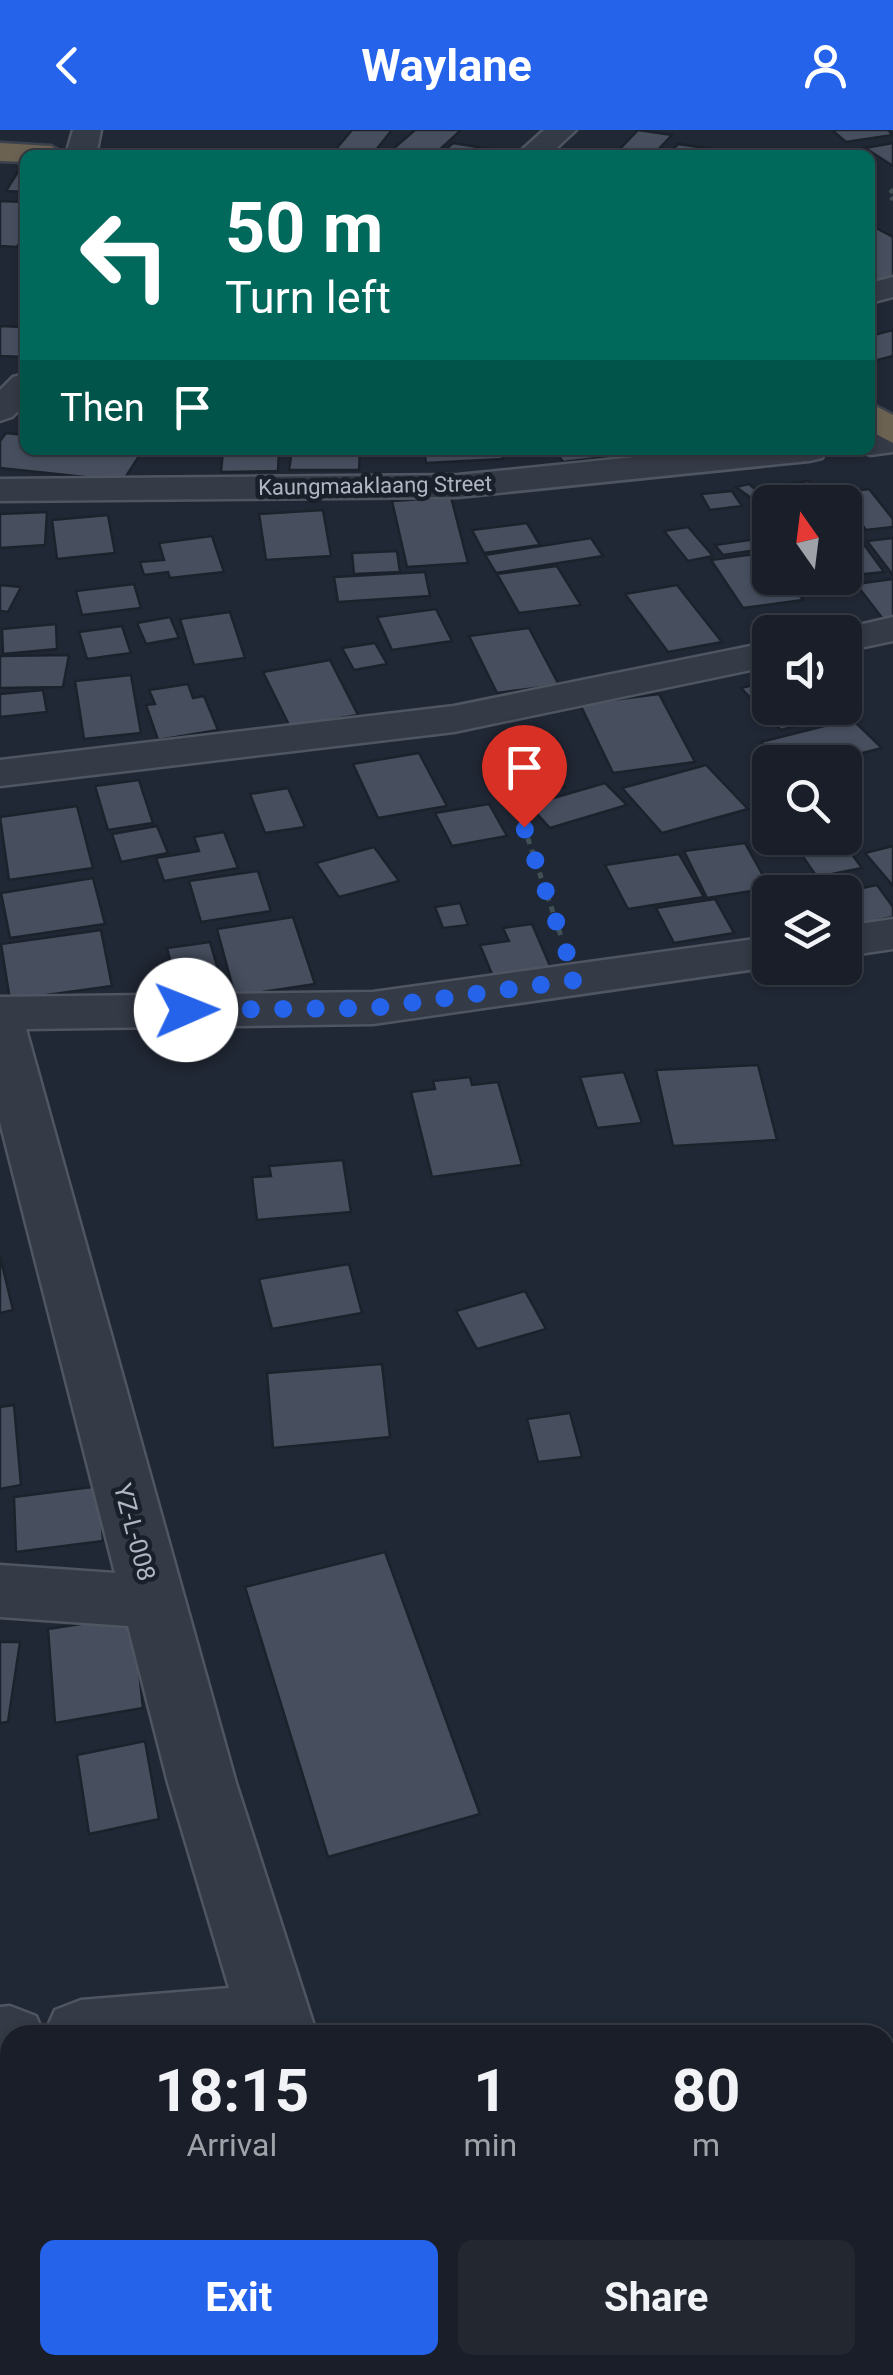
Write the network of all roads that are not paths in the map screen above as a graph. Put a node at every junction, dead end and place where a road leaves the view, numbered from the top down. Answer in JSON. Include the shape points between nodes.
{"nodes":[{"id":1,"x":562,"y":130,"type":"edge"},
{"id":2,"x":537,"y":150,"type":"edge"},
{"id":3,"x":20,"y":389,"type":"edge"},
{"id":4,"x":0,"y":410,"type":"edge"},
{"id":5,"x":760,"y":455,"type":"edge"},
{"id":6,"x":0,"y":490,"type":"edge"},
{"id":7,"x":893,"y":630,"type":"edge"},
{"id":8,"x":862,"y":636,"type":"edge"},
{"id":9,"x":752,"y":658,"type":"edge"},
{"id":10,"x":0,"y":773,"type":"edge"},
{"id":11,"x":893,"y":934,"type":"edge"},
{"id":12,"x":862,"y":939,"type":"edge"},
{"id":13,"x":752,"y":955,"type":"edge"},
{"id":14,"x":0,"y":1013,"type":"edge"},
{"id":15,"x":0,"y":1026,"type":"edge"},
{"id":16,"x":0,"y":1591,"type":"edge"},
{"id":17,"x":154,"y":1602,"type":"junction"},
{"id":18,"x":277,"y":2025,"type":"edge"}],
"edges":[{"from":1,"to":2,"type":"street"},
{"from":3,"to":4,"type":"street"},
{"from":5,"to":6,"type":"street","name":"Kaungmaaklaang Street","via":[[458,486]]},
{"from":7,"to":8,"type":"street"},
{"from":9,"to":10,"type":"street","via":[[454,718]]},
{"from":11,"to":12,"type":"street"},
{"from":13,"to":14,"type":"street","via":[[373,1008]]},
{"from":15,"to":17,"type":"street","name":"YZ-L-008"},
{"from":16,"to":17,"type":"street"},
{"from":17,"to":18,"type":"street","name":"YZ-L-008"}]}
